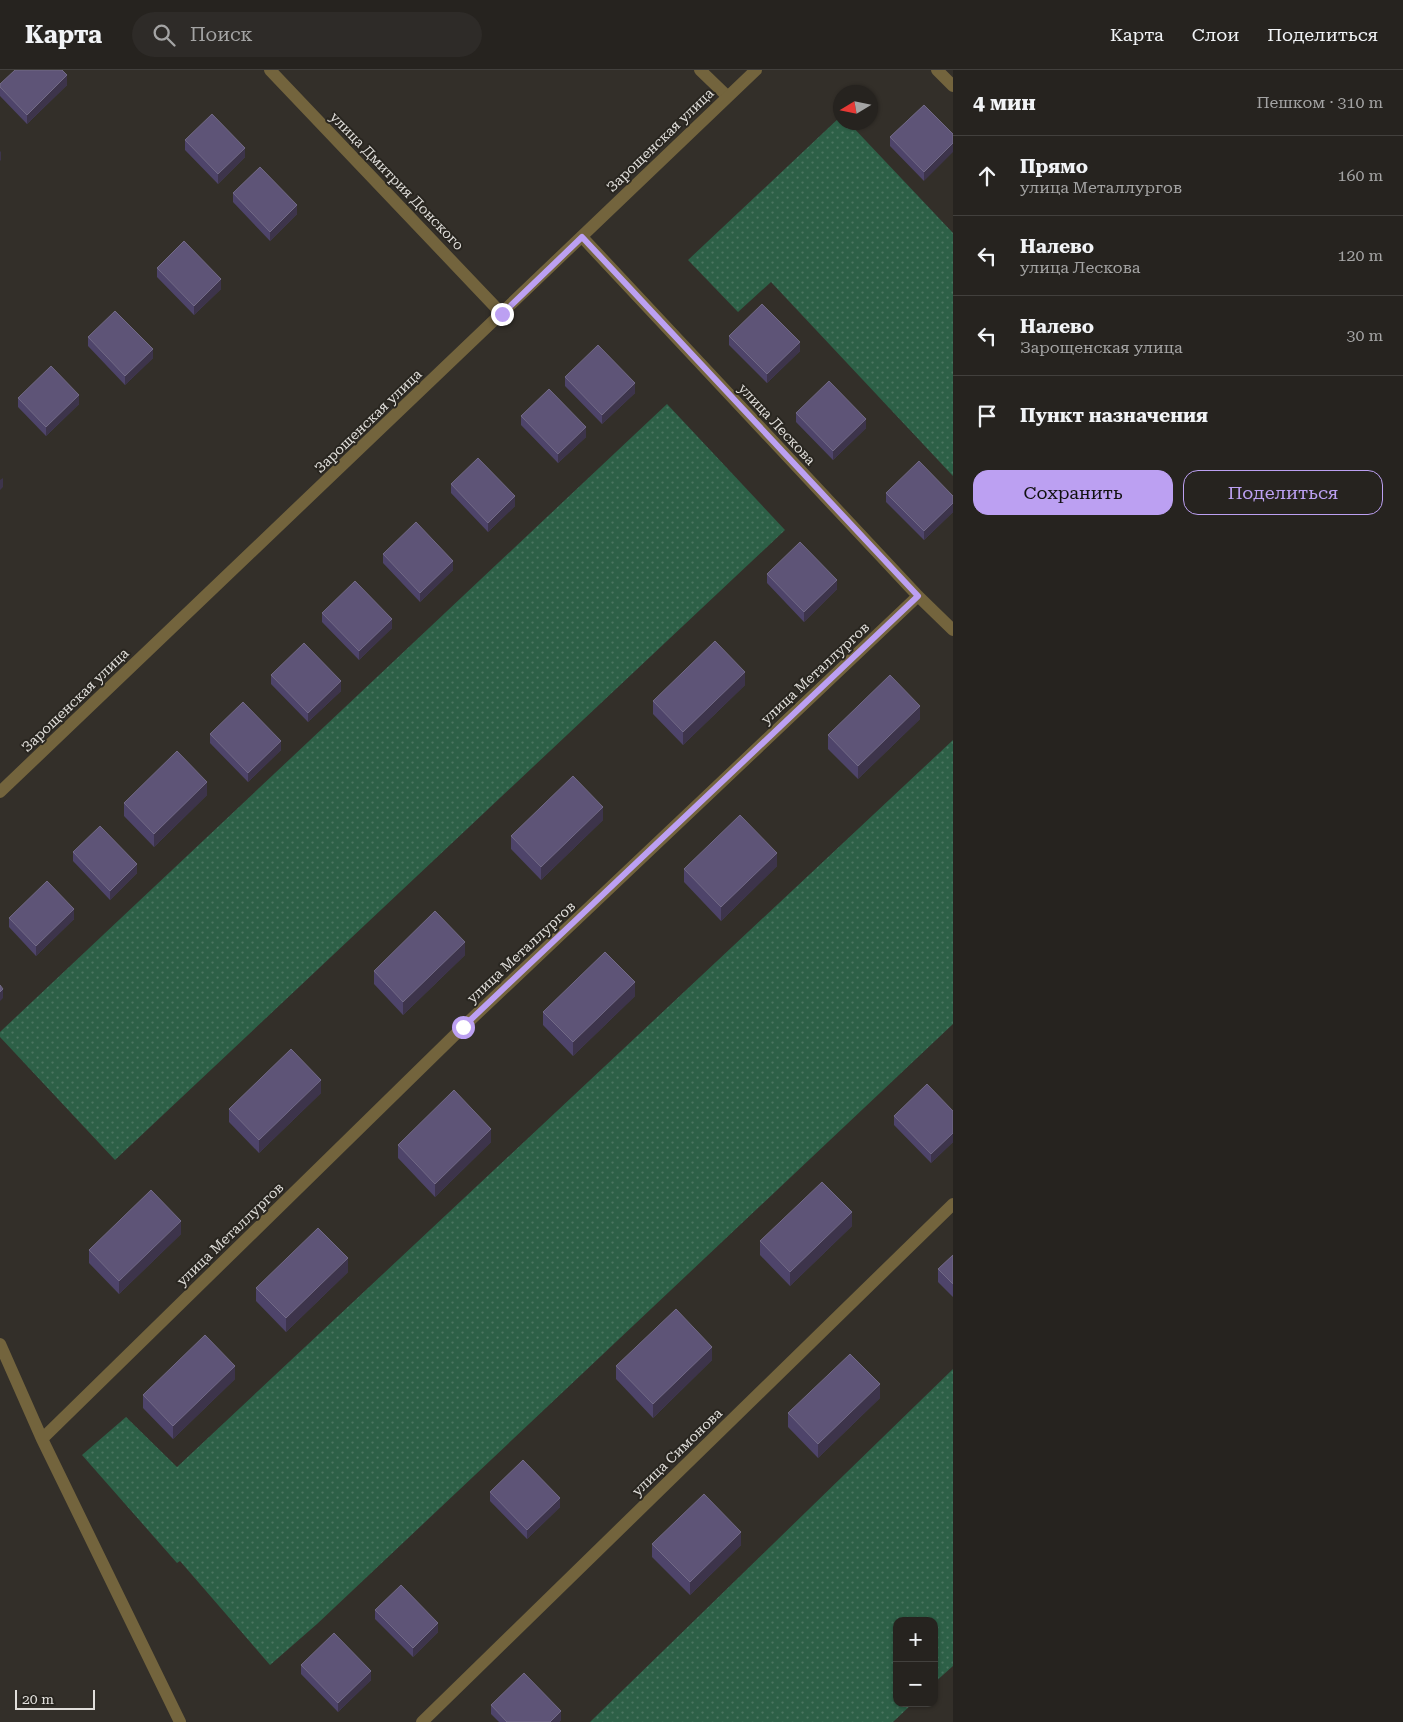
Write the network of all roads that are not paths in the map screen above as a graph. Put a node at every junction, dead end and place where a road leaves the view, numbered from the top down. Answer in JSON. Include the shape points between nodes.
{"nodes":[{"id":1,"x":270,"y":70,"type":"edge"},
{"id":2,"x":700,"y":70,"type":"edge"},
{"id":3,"x":756,"y":70,"type":"edge"},
{"id":4,"x":937,"y":70,"type":"edge"},
{"id":5,"x":953,"y":86,"type":"edge"},
{"id":6,"x":727,"y":96,"type":"junction"},
{"id":7,"x":582,"y":237,"type":"junction"},
{"id":8,"x":502,"y":314,"type":"junction"},
{"id":9,"x":918,"y":596,"type":"junction"},
{"id":10,"x":953,"y":630,"type":"edge"},
{"id":11,"x":0,"y":792,"type":"edge"},
{"id":12,"x":953,"y":1204,"type":"edge"},
{"id":13,"x":0,"y":1344,"type":"edge"},
{"id":14,"x":42,"y":1439,"type":"junction"},
{"id":15,"x":180,"y":1722,"type":"edge"},
{"id":16,"x":422,"y":1722,"type":"edge"}],
"edges":[{"from":1,"to":8,"type":"street","name":"улица Дмитрия Донского"},
{"from":2,"to":6,"type":"street"},
{"from":3,"to":6,"type":"street","name":"Зарощенская улица"},
{"from":4,"to":5,"type":"street"},
{"from":6,"to":7,"type":"street","name":"Зарощенская улица"},
{"from":7,"to":8,"type":"street","name":"Зарощенская улица"},
{"from":7,"to":9,"type":"street","name":"улица Лескова"},
{"from":8,"to":11,"type":"street","name":"Зарощенская улица"},
{"from":9,"to":10,"type":"street","name":"улица Лескова"},
{"from":9,"to":14,"type":"street","name":"улица Металлургов","via":[[463,1027]]},
{"from":12,"to":16,"type":"street","name":"улица Симонова"},
{"from":13,"to":14,"type":"street"},
{"from":14,"to":15,"type":"street"}]}
